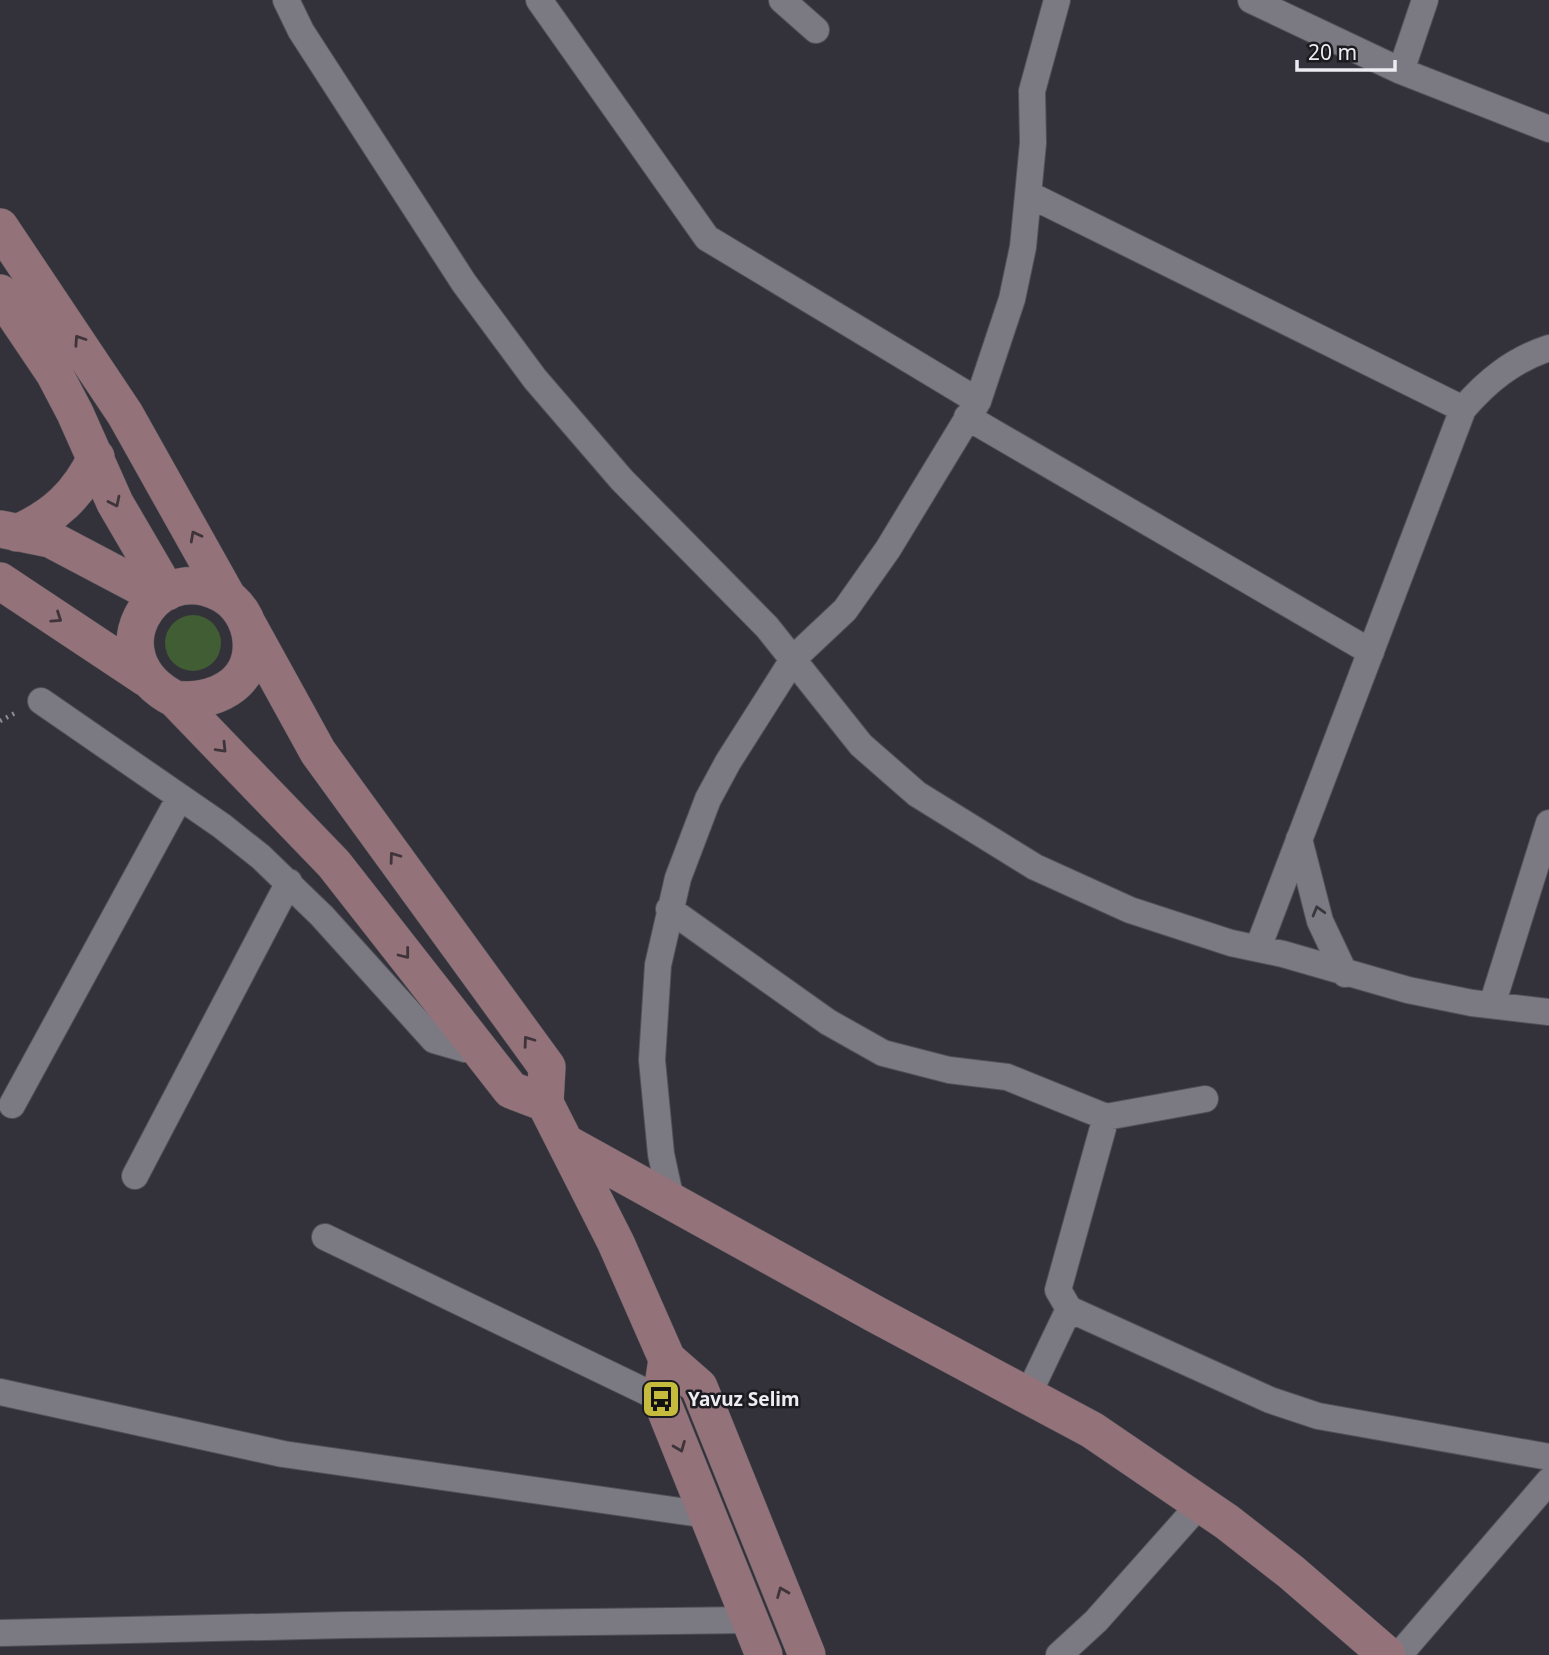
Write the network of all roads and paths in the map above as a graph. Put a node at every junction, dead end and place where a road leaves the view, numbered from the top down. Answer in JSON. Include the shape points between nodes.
{"nodes":[{"id":1,"x":286,"y":0,"type":"edge"},
{"id":2,"x":538,"y":0,"type":"edge"},
{"id":3,"x":782,"y":0,"type":"edge"},
{"id":4,"x":1057,"y":0,"type":"edge"},
{"id":5,"x":1251,"y":0,"type":"edge"},
{"id":6,"x":1425,"y":0,"type":"edge"},
{"id":7,"x":816,"y":30,"type":"dead end"},
{"id":8,"x":1401,"y":71,"type":"junction"},
{"id":9,"x":1549,"y":129,"type":"edge"},
{"id":10,"x":1030,"y":195,"type":"junction"},
{"id":11,"x":0,"y":226,"type":"edge"},
{"id":12,"x":0,"y":293,"type":"edge"},
{"id":13,"x":1549,"y":348,"type":"edge"},
{"id":14,"x":972,"y":409,"type":"junction"},
{"id":15,"x":1463,"y":409,"type":"junction"},
{"id":16,"x":96,"y":457,"type":"junction"},
{"id":17,"x":8,"y":531,"type":"edge"},
{"id":18,"x":0,"y":581,"type":"edge"},
{"id":19,"x":163,"y":594,"type":"junction"},
{"id":20,"x":227,"y":596,"type":"junction"},
{"id":21,"x":248,"y":625,"type":"junction"},
{"id":22,"x":1371,"y":652,"type":"junction"},
{"id":23,"x":794,"y":659,"type":"junction"},
{"id":24,"x":146,"y":678,"type":"junction"},
{"id":25,"x":175,"y":699,"type":"junction"},
{"id":26,"x":41,"y":701,"type":"dead end"},
{"id":27,"x":180,"y":796,"type":"junction"},
{"id":28,"x":1549,"y":823,"type":"edge"},
{"id":29,"x":1298,"y":839,"type":"junction"},
{"id":30,"x":289,"y":882,"type":"junction"},
{"id":31,"x":669,"y":909,"type":"junction"},
{"id":32,"x":1258,"y":948,"type":"junction"},
{"id":33,"x":1345,"y":974,"type":"junction"},
{"id":34,"x":1492,"y":1005,"type":"junction"},
{"id":35,"x":1549,"y":1012,"type":"edge"},
{"id":36,"x":478,"y":1047,"type":"junction"},
{"id":37,"x":1205,"y":1099,"type":"dead end"},
{"id":38,"x":545,"y":1102,"type":"junction"},
{"id":39,"x":12,"y":1105,"type":"dead end"},
{"id":40,"x":1106,"y":1117,"type":"junction"},
{"id":41,"x":566,"y":1143,"type":"junction"},
{"id":42,"x":135,"y":1176,"type":"dead end"},
{"id":43,"x":671,"y":1200,"type":"junction"},
{"id":44,"x":326,"y":1237,"type":"dead end"},
{"id":45,"x":1069,"y":1309,"type":"junction"},
{"id":46,"x":667,"y":1359,"type":"junction"},
{"id":47,"x":0,"y":1392,"type":"edge"},
{"id":48,"x":1027,"y":1397,"type":"junction"},
{"id":49,"x":661,"y":1399,"type":"junction"},
{"id":50,"x":1549,"y":1457,"type":"edge"},
{"id":51,"x":1549,"y":1481,"type":"edge"},
{"id":52,"x":1201,"y":1503,"type":"junction"},
{"id":53,"x":708,"y":1516,"type":"junction"},
{"id":54,"x":750,"y":1620,"type":"junction"},
{"id":55,"x":0,"y":1633,"type":"edge"},
{"id":56,"x":764,"y":1655,"type":"edge"},
{"id":57,"x":807,"y":1655,"type":"edge"},
{"id":58,"x":1059,"y":1655,"type":"edge"},
{"id":59,"x":1387,"y":1655,"type":"edge"},
{"id":60,"x":1399,"y":1655,"type":"edge"}],
"edges":[{"from":1,"to":23,"type":"street","via":[[301,31],[498,332],[622,480],[739,596]]},
{"from":2,"to":14,"type":"street","via":[[707,238]]},
{"from":3,"to":7,"type":"street"},
{"from":4,"to":10,"type":"street","via":[[1032,90]]},
{"from":5,"to":8,"type":"street"},
{"from":6,"to":8,"type":"street"},
{"from":8,"to":9,"type":"street"},
{"from":10,"to":14,"type":"street","via":[[1012,299]]},
{"from":10,"to":15,"type":"street"},
{"from":20,"to":11,"type":"street","one_way":true,"via":[[125,414]]},
{"from":12,"to":16,"type":"street","via":[[54,373]]},
{"from":13,"to":15,"type":"street","via":[[1503,370]]},
{"from":14,"to":22,"type":"street"},
{"from":14,"to":23,"type":"street","via":[[845,610]]},
{"from":15,"to":22,"type":"street"},
{"from":16,"to":17,"type":"street","via":[[67,502],[44,520]]},
{"from":16,"to":19,"type":"street","one_way":true},
{"from":17,"to":19,"type":"street","via":[[50,540]]},
{"from":18,"to":24,"type":"street","one_way":true},
{"from":19,"to":20,"type":"street","via":[[193,585]]},
{"from":19,"to":24,"type":"street","via":[[145,609],[137,625],[137,662]]},
{"from":20,"to":21,"type":"street"},
{"from":21,"to":25,"type":"street","via":[[251,643],[240,677],[211,698]]},
{"from":38,"to":21,"type":"street","one_way":true,"via":[[547,1068],[318,752]]},
{"from":22,"to":29,"type":"street"},
{"from":23,"to":31,"type":"street","via":[[708,799]]},
{"from":23,"to":32,"type":"street","via":[[829,709],[888,771],[990,842],[1130,910]]},
{"from":24,"to":25,"type":"street"},
{"from":25,"to":36,"type":"street","one_way":true,"via":[[334,864]]},
{"from":26,"to":27,"type":"street"},
{"from":27,"to":30,"type":"street"},
{"from":27,"to":39,"type":"street"},
{"from":28,"to":34,"type":"street"},
{"from":29,"to":32,"type":"street"},
{"from":33,"to":29,"type":"street","one_way":true,"via":[[1320,920]]},
{"from":30,"to":36,"type":"street","via":[[434,1040],[465,1049]]},
{"from":30,"to":42,"type":"street"},
{"from":31,"to":40,"type":"street","via":[[828,1022],[874,1048],[914,1062],[1007,1077]]},
{"from":31,"to":43,"type":"street","via":[[657,977],[652,1060],[661,1154]]},
{"from":32,"to":33,"type":"street"},
{"from":33,"to":34,"type":"street"},
{"from":34,"to":35,"type":"street"},
{"from":36,"to":38,"type":"street","via":[[512,1090]]},
{"from":37,"to":40,"type":"street"},
{"from":38,"to":41,"type":"street"},
{"from":40,"to":45,"type":"street","via":[[1058,1290]]},
{"from":41,"to":43,"type":"street"},
{"from":41,"to":46,"type":"street"},
{"from":43,"to":48,"type":"street"},
{"from":44,"to":49,"type":"street"},
{"from":45,"to":48,"type":"street"},
{"from":45,"to":50,"type":"street","via":[[1270,1400],[1318,1416]]},
{"from":46,"to":49,"type":"street"},
{"from":57,"to":46,"type":"street","one_way":true,"via":[[699,1387]]},
{"from":47,"to":53,"type":"street","via":[[283,1454]]},
{"from":48,"to":52,"type":"street","via":[[1092,1430]]},
{"from":49,"to":53,"type":"street","one_way":true},
{"from":51,"to":60,"type":"street"},
{"from":52,"to":58,"type":"street","via":[[1096,1621]]},
{"from":52,"to":59,"type":"street","via":[[1291,1572]]},
{"from":53,"to":54,"type":"street"},
{"from":54,"to":55,"type":"street"},
{"from":54,"to":56,"type":"street"}]}
